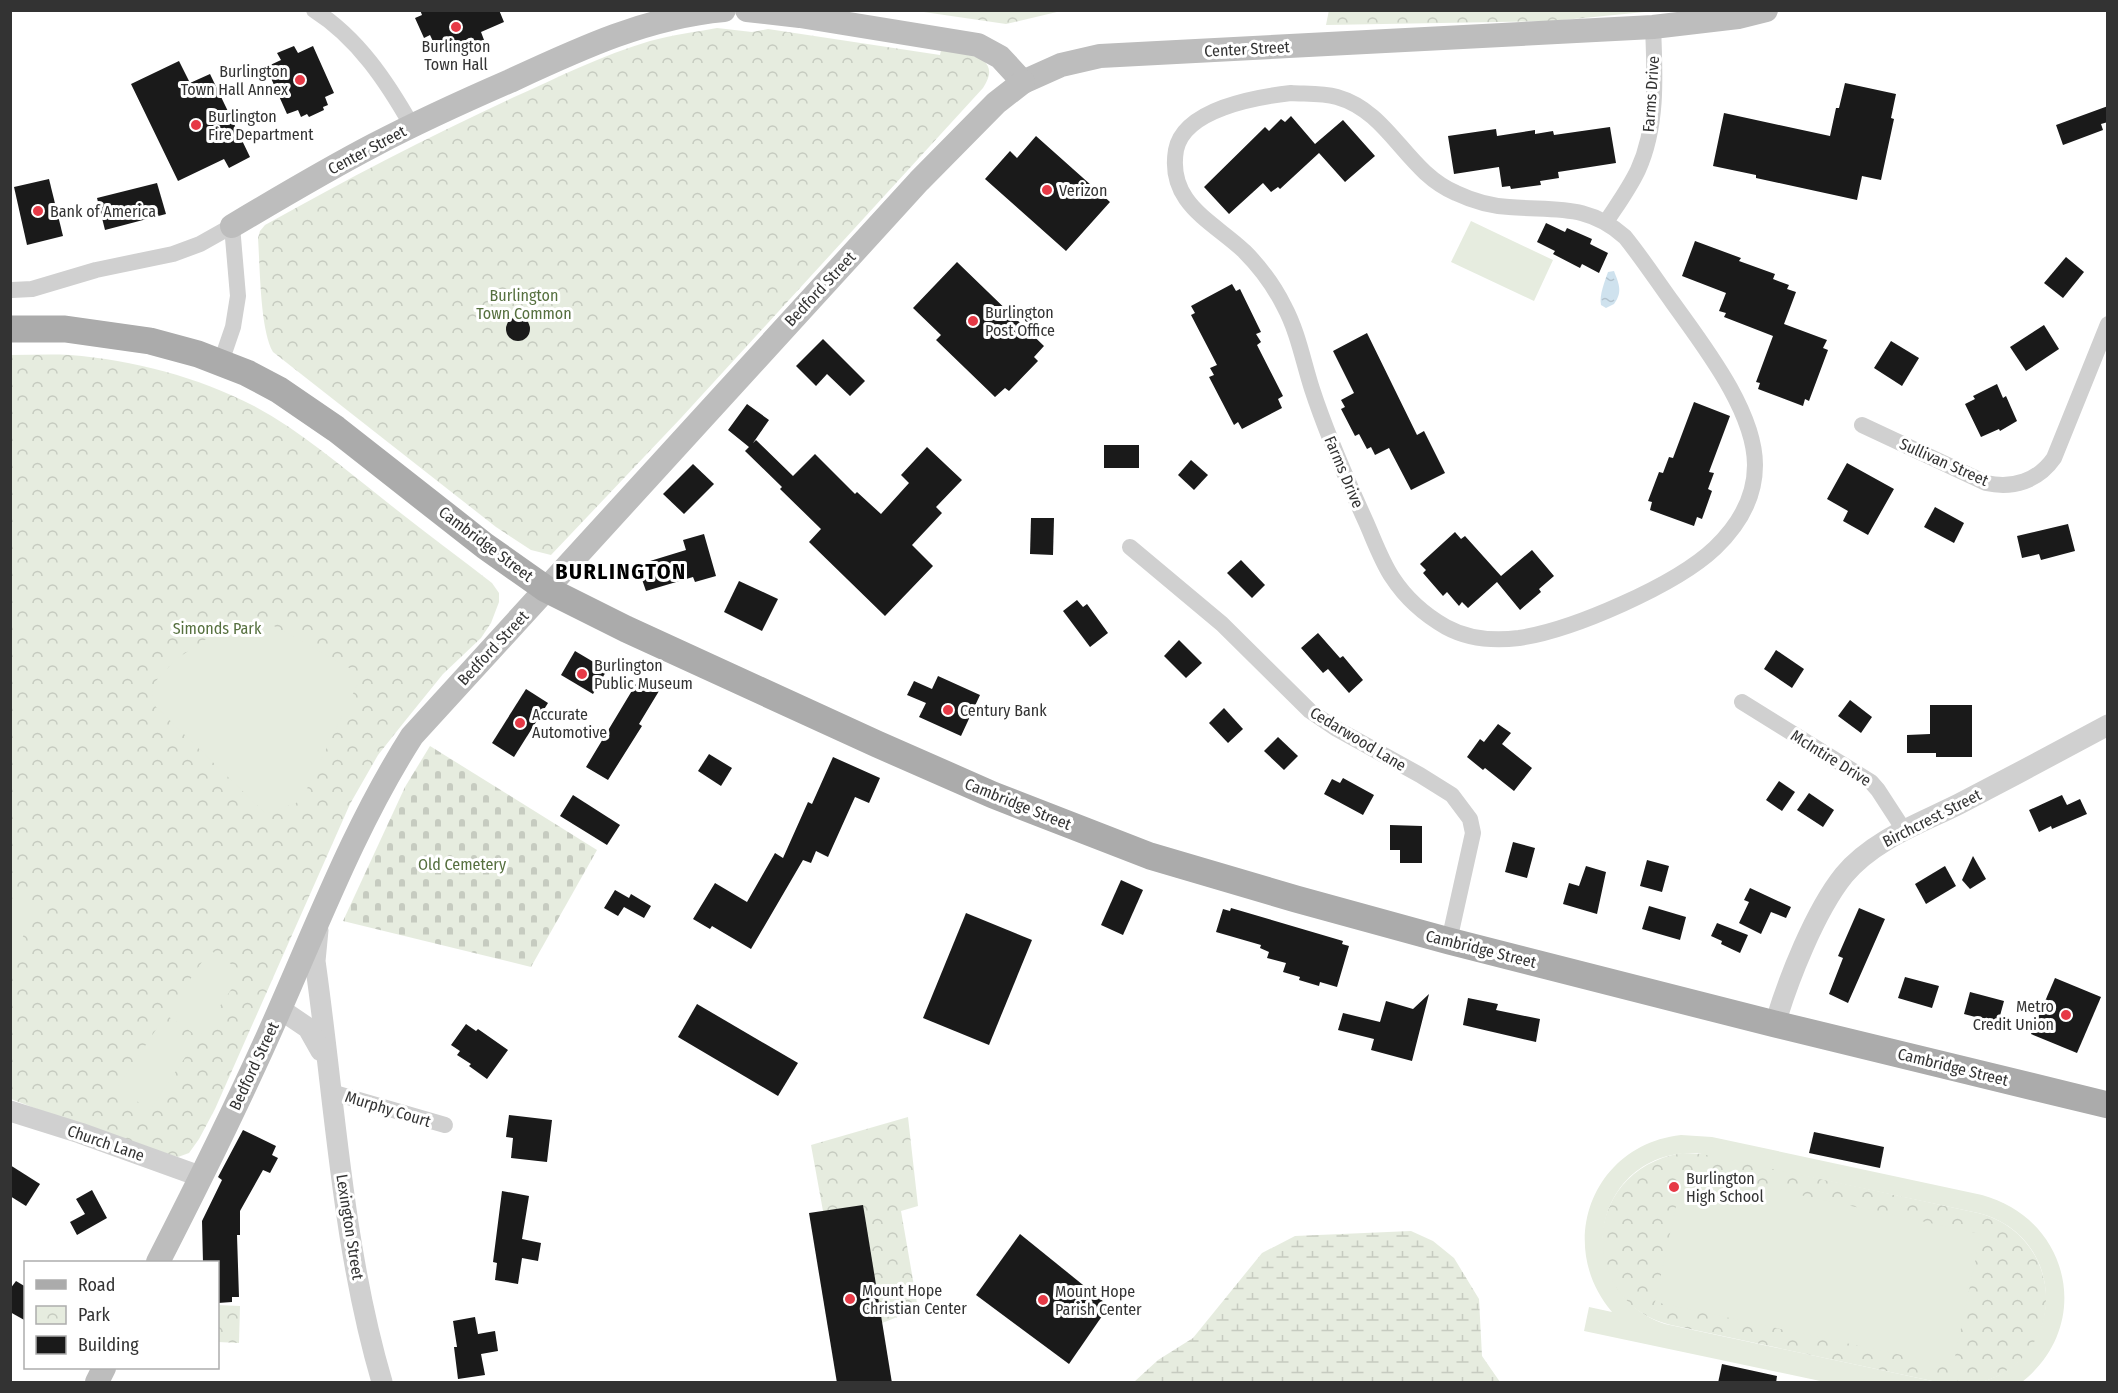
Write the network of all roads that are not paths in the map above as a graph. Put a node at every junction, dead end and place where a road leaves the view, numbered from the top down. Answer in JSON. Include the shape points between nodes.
{"nodes":[{"id":1,"x":314,"y":10,"type":"edge"},
{"id":2,"x":724,"y":10,"type":"edge"},
{"id":3,"x":747,"y":10,"type":"edge"},
{"id":4,"x":1766,"y":10,"type":"edge"},
{"id":5,"x":1722,"y":15,"type":"edge"},
{"id":6,"x":1653,"y":27,"type":"junction"},
{"id":7,"x":1023,"y":82,"type":"junction"},
{"id":8,"x":412,"y":126,"type":"junction"},
{"id":9,"x":1606,"y":222,"type":"junction"},
{"id":10,"x":232,"y":226,"type":"junction"},
{"id":11,"x":12,"y":290,"type":"dead end"},
{"id":12,"x":2108,"y":324,"type":"edge"},
{"id":13,"x":10,"y":329,"type":"edge"},
{"id":14,"x":221,"y":362,"type":"junction"},
{"id":15,"x":1863,"y":426,"type":"dead end"},
{"id":16,"x":1130,"y":547,"type":"dead end"},
{"id":17,"x":546,"y":589,"type":"junction"},
{"id":18,"x":1742,"y":702,"type":"dead end"},
{"id":19,"x":2108,"y":724,"type":"edge"},
{"id":20,"x":1904,"y":830,"type":"junction"},
{"id":21,"x":318,"y":922,"type":"junction"},
{"id":22,"x":1449,"y":941,"type":"junction"},
{"id":23,"x":280,"y":1009,"type":"junction"},
{"id":24,"x":1775,"y":1024,"type":"junction"},
{"id":25,"x":328,"y":1069,"type":"junction"},
{"id":26,"x":331,"y":1092,"type":"junction"},
{"id":27,"x":2108,"y":1105,"type":"edge"},
{"id":28,"x":10,"y":1111,"type":"edge"},
{"id":29,"x":445,"y":1125,"type":"dead end"},
{"id":30,"x":202,"y":1177,"type":"junction"},
{"id":31,"x":159,"y":1261,"type":"edge"},
{"id":32,"x":104,"y":1369,"type":"edge"},
{"id":33,"x":97,"y":1383,"type":"edge"},
{"id":34,"x":382,"y":1383,"type":"edge"}],
"edges":[{"from":1,"to":8,"type":"street","via":[[350,39],[394,95]]},
{"from":2,"to":8,"type":"main road","name":"Center Street","via":[[668,19],[605,38]]},
{"from":3,"to":7,"type":"main road","via":[[978,45],[1000,57]]},
{"from":4,"to":5,"type":"main road","name":"Center Street"},
{"from":5,"to":6,"type":"main road","name":"Center Street"},
{"from":6,"to":7,"type":"main road","name":"Center Street","via":[[1100,56],[1061,65]]},
{"from":6,"to":9,"type":"street","name":"Farms Drive","via":[[1655,78],[1647,144],[1634,178]]},
{"from":7,"to":17,"type":"main road","name":"Bedford Street","via":[[996,103],[918,181]]},
{"from":8,"to":10,"type":"main road","name":"Center Street"},
{"from":9,"to":9,"type":"street","name":"Farms Drive","via":[[1632,247],[1729,388],[1753,447],[1755,475],[1750,499],[1739,520],[1714,550],[1671,579],[1606,611],[1518,638],[1461,634],[1423,611],[1392,577],[1330,439],[1287,311],[1246,253],[1188,202],[1176,174],[1178,143],[1198,120],[1254,98],[1291,93],[1333,96],[1369,112],[1422,171],[1453,192],[1494,205],[1572,210]]},
{"from":10,"to":11,"type":"street","name":"Center Street","via":[[173,254],[96,270],[32,289]]},
{"from":10,"to":14,"type":"street","via":[[238,296]]},
{"from":12,"to":15,"type":"street","name":"Sullivan Street","via":[[2054,458],[2027,481],[1986,483]]},
{"from":13,"to":14,"type":"main road","name":"Cambridge Street","via":[[65,329],[126,336],[174,346]]},
{"from":14,"to":17,"type":"main road","name":"Cambridge Street","via":[[296,400]]},
{"from":16,"to":22,"type":"street","name":"Cedarwood Lane","via":[[1222,624],[1310,711],[1440,787],[1460,804],[1473,833]]},
{"from":17,"to":21,"type":"main road","name":"Bedford Street","via":[[412,736],[373,804]]},
{"from":17,"to":22,"type":"main road","name":"Cambridge Street","via":[[877,744],[1095,836],[1150,856]]},
{"from":18,"to":20,"type":"street","name":"McIntire Drive","via":[[1871,782]]},
{"from":19,"to":20,"type":"street","name":"Birchcrest Street"},
{"from":20,"to":24,"type":"street","name":"Birchcrest Street","via":[[1861,858],[1834,888],[1784,994]]},
{"from":21,"to":23,"type":"main road","name":"Bedford Street"},
{"from":21,"to":25,"type":"street","name":"Lexington Street","via":[[315,961]]},
{"from":22,"to":24,"type":"main road","name":"Cambridge Street"},
{"from":23,"to":25,"type":"street","name":"Lexington Street","via":[[314,1035]]},
{"from":23,"to":30,"type":"main road","name":"Bedford Street"},
{"from":24,"to":27,"type":"main road","name":"Cambridge Street"},
{"from":25,"to":26,"type":"street","name":"Lexington Street"},
{"from":26,"to":29,"type":"street","name":"Murphy Court"},
{"from":26,"to":34,"type":"street","name":"Lexington Street","via":[[355,1267]]},
{"from":28,"to":30,"type":"street","name":"Church Lane"},
{"from":30,"to":31,"type":"main road","name":"Bedford Street"},
{"from":32,"to":33,"type":"main road"}]}
